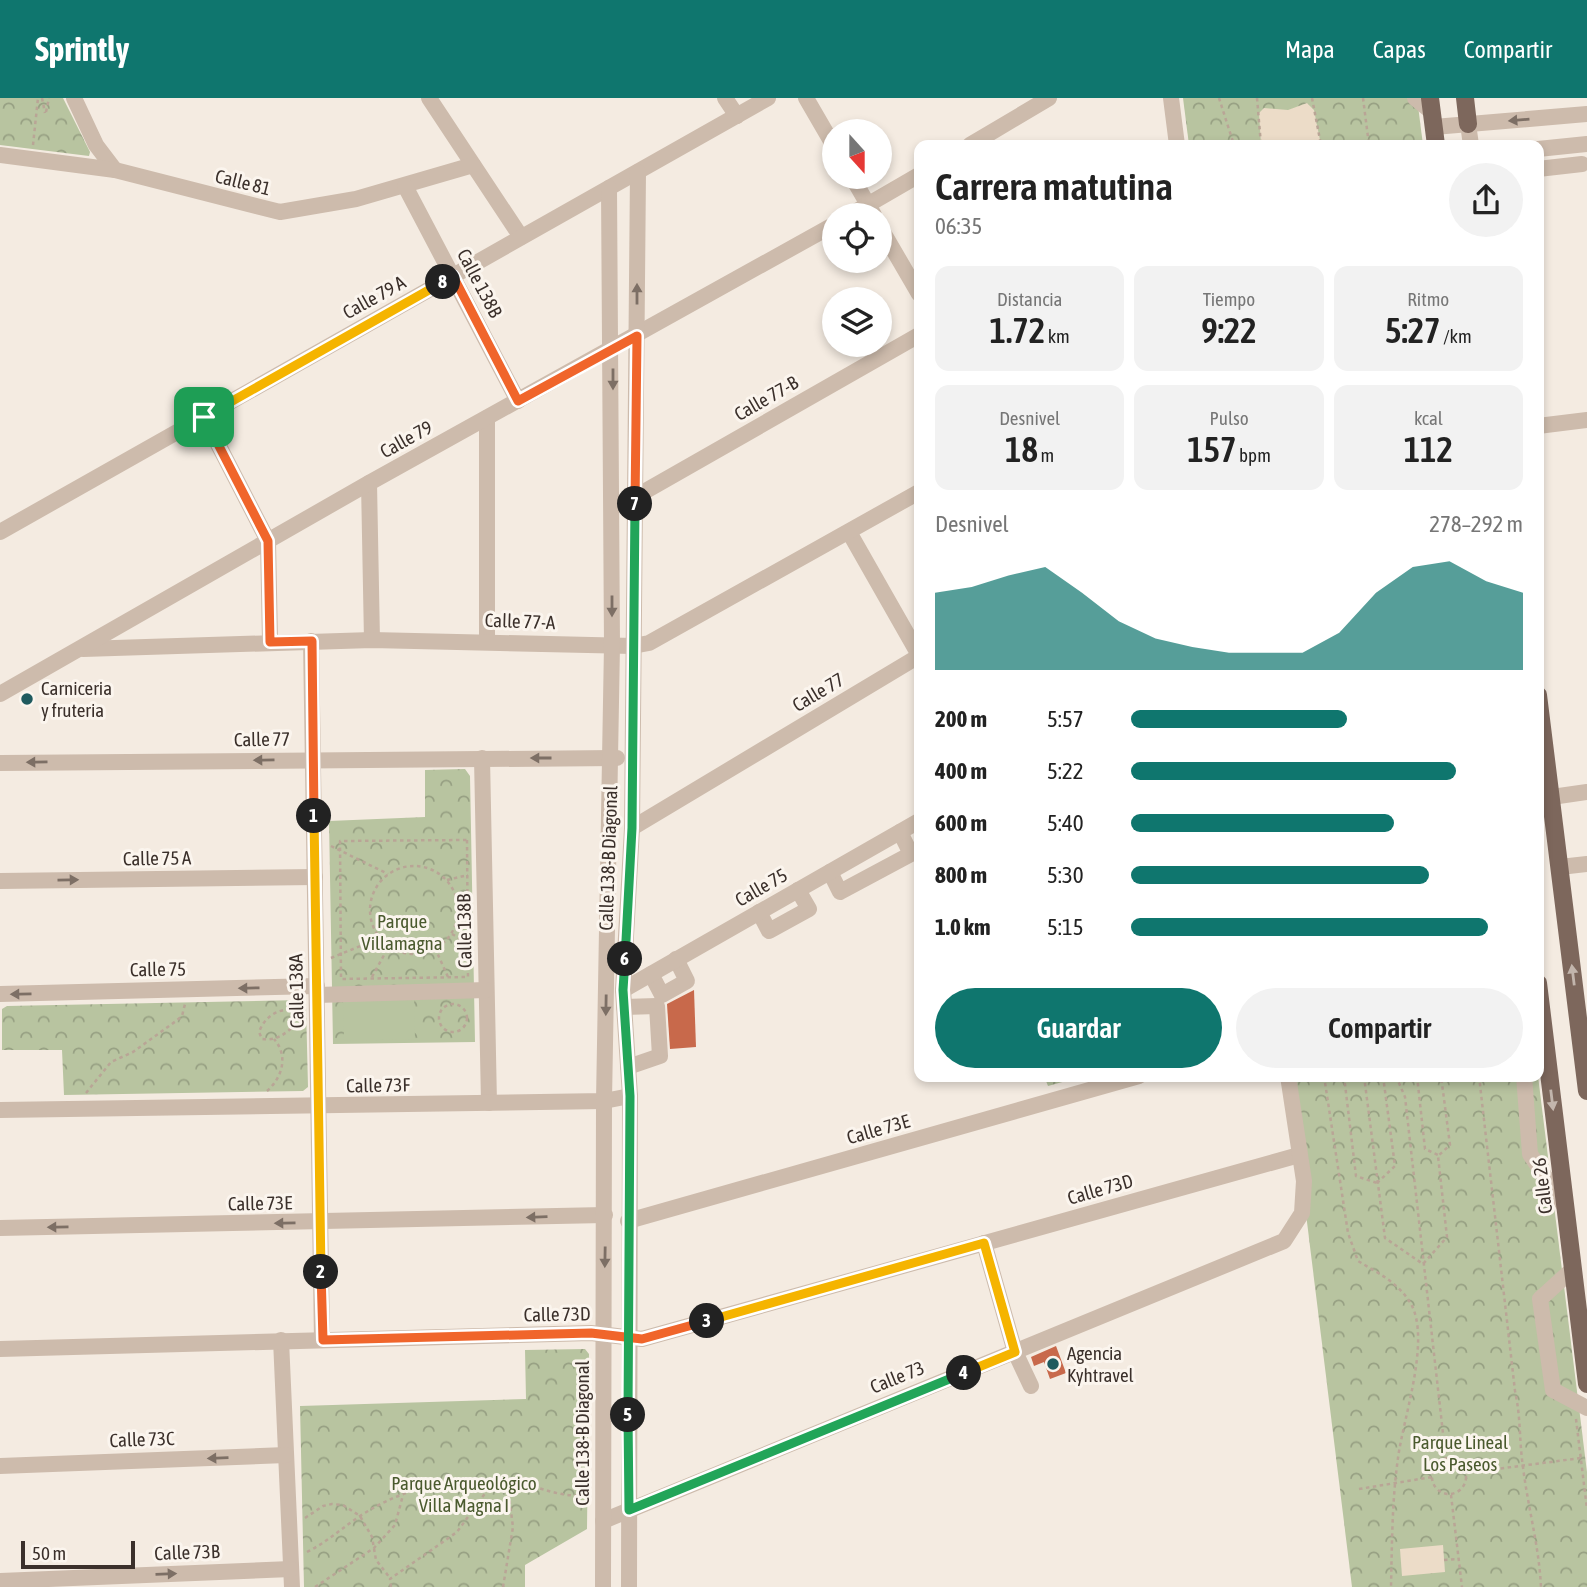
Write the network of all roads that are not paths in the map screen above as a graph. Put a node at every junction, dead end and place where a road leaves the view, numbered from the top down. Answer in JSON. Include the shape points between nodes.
{"nodes":[{"id":1,"x":74,"y":98,"type":"edge"},
{"id":2,"x":429,"y":98,"type":"edge"},
{"id":3,"x":725,"y":98,"type":"edge"},
{"id":4,"x":768,"y":98,"type":"edge"},
{"id":5,"x":806,"y":98,"type":"edge"},
{"id":6,"x":1049,"y":98,"type":"edge"},
{"id":7,"x":1171,"y":98,"type":"edge"},
{"id":8,"x":1415,"y":98,"type":"edge"},
{"id":9,"x":1465,"y":98,"type":"edge"},
{"id":10,"x":1587,"y":114,"type":"edge"},
{"id":11,"x":737,"y":116,"type":"junction"},
{"id":12,"x":1433,"y":121,"type":"edge"},
{"id":13,"x":1468,"y":124,"type":"junction"},
{"id":14,"x":822,"y":126,"type":"edge"},
{"id":15,"x":978,"y":140,"type":"edge"},
{"id":16,"x":1176,"y":140,"type":"edge"},
{"id":17,"x":1470,"y":140,"type":"edge"},
{"id":18,"x":1587,"y":144,"type":"edge"},
{"id":19,"x":1544,"y":148,"type":"edge"},
{"id":20,"x":0,"y":155,"type":"edge"},
{"id":21,"x":1582,"y":164,"type":"dead end"},
{"id":22,"x":473,"y":165,"type":"junction"},
{"id":23,"x":1545,"y":168,"type":"edge"},
{"id":24,"x":116,"y":170,"type":"junction"},
{"id":25,"x":638,"y":172,"type":"junction"},
{"id":26,"x":914,"y":179,"type":"edge"},
{"id":27,"x":405,"y":186,"type":"junction"},
{"id":28,"x":609,"y":188,"type":"junction"},
{"id":29,"x":881,"y":203,"type":"edge"},
{"id":30,"x":822,"y":231,"type":"edge"},
{"id":31,"x":522,"y":237,"type":"junction"},
{"id":32,"x":892,"y":248,"type":"edge"},
{"id":33,"x":453,"y":276,"type":"junction"},
{"id":34,"x":914,"y":286,"type":"edge"},
{"id":35,"x":637,"y":336,"type":"junction"},
{"id":36,"x":914,"y":338,"type":"edge"},
{"id":37,"x":612,"y":350,"type":"junction"},
{"id":38,"x":518,"y":401,"type":"junction"},
{"id":39,"x":204,"y":417,"type":"junction"},
{"id":40,"x":487,"y":418,"type":"junction"},
{"id":41,"x":1587,"y":420,"type":"edge"},
{"id":42,"x":1544,"y":425,"type":"edge"},
{"id":43,"x":369,"y":483,"type":"junction"},
{"id":44,"x":914,"y":495,"type":"edge"},
{"id":45,"x":635,"y":497,"type":"junction"},
{"id":46,"x":0,"y":532,"type":"edge"},
{"id":47,"x":849,"y":532,"type":"junction"},
{"id":48,"x":268,"y":541,"type":"junction"},
{"id":49,"x":372,"y":640,"type":"junction"},
{"id":50,"x":312,"y":641,"type":"junction"},
{"id":51,"x":486,"y":641,"type":"junction"},
{"id":52,"x":270,"y":642,"type":"junction"},
{"id":53,"x":612,"y":645,"type":"junction"},
{"id":54,"x":633,"y":646,"type":"junction"},
{"id":55,"x":914,"y":646,"type":"edge"},
{"id":56,"x":80,"y":649,"type":"junction"},
{"id":57,"x":914,"y":658,"type":"edge"},
{"id":58,"x":0,"y":694,"type":"edge"},
{"id":59,"x":482,"y":758,"type":"junction"},
{"id":60,"x":609,"y":758,"type":"junction"},
{"id":61,"x":632,"y":759,"type":"junction"},
{"id":62,"x":313,"y":760,"type":"junction"},
{"id":63,"x":0,"y":763,"type":"edge"},
{"id":64,"x":1587,"y":792,"type":"edge"},
{"id":65,"x":1545,"y":798,"type":"edge"},
{"id":66,"x":914,"y":824,"type":"edge"},
{"id":67,"x":632,"y":828,"type":"junction"},
{"id":68,"x":900,"y":832,"type":"junction"},
{"id":69,"x":1587,"y":864,"type":"edge"},
{"id":70,"x":1559,"y":867,"type":"junction"},
{"id":71,"x":830,"y":872,"type":"junction"},
{"id":72,"x":315,"y":877,"type":"junction"},
{"id":73,"x":0,"y":881,"type":"edge"},
{"id":74,"x":676,"y":959,"type":"junction"},
{"id":75,"x":651,"y":974,"type":"junction"},
{"id":76,"x":486,"y":990,"type":"junction"},
{"id":77,"x":623,"y":990,"type":"junction"},
{"id":78,"x":0,"y":994,"type":"edge"},
{"id":79,"x":313,"y":994,"type":"junction"},
{"id":80,"x":624,"y":1007,"type":"junction"},
{"id":81,"x":1544,"y":1063,"type":"edge"},
{"id":82,"x":628,"y":1067,"type":"junction"},
{"id":83,"x":1118,"y":1082,"type":"edge"},
{"id":84,"x":1289,"y":1082,"type":"edge"},
{"id":85,"x":1524,"y":1082,"type":"edge"},
{"id":86,"x":1587,"y":1085,"type":"edge"},
{"id":87,"x":630,"y":1096,"type":"junction"},
{"id":88,"x":604,"y":1101,"type":"junction"},
{"id":89,"x":489,"y":1103,"type":"junction"},
{"id":90,"x":319,"y":1107,"type":"junction"},
{"id":91,"x":0,"y":1110,"type":"edge"},
{"id":92,"x":1299,"y":1155,"type":"junction"},
{"id":93,"x":1565,"y":1207,"type":"junction"},
{"id":94,"x":605,"y":1215,"type":"junction"},
{"id":95,"x":628,"y":1221,"type":"junction"},
{"id":96,"x":321,"y":1223,"type":"junction"},
{"id":97,"x":0,"y":1228,"type":"edge"},
{"id":98,"x":984,"y":1243,"type":"junction"},
{"id":99,"x":1573,"y":1269,"type":"junction"},
{"id":100,"x":603,"y":1335,"type":"junction"},
{"id":101,"x":627,"y":1338,"type":"junction"},
{"id":102,"x":281,"y":1340,"type":"junction"},
{"id":103,"x":323,"y":1340,"type":"junction"},
{"id":104,"x":0,"y":1349,"type":"edge"},
{"id":105,"x":1015,"y":1352,"type":"junction"},
{"id":106,"x":1587,"y":1384,"type":"edge"},
{"id":107,"x":1031,"y":1386,"type":"dead end"},
{"id":108,"x":1587,"y":1408,"type":"edge"},
{"id":109,"x":286,"y":1455,"type":"junction"},
{"id":110,"x":0,"y":1466,"type":"edge"},
{"id":111,"x":629,"y":1510,"type":"junction"},
{"id":112,"x":603,"y":1521,"type":"junction"},
{"id":113,"x":295,"y":1562,"type":"junction"},
{"id":114,"x":0,"y":1581,"type":"edge"},
{"id":115,"x":292,"y":1587,"type":"edge"},
{"id":116,"x":603,"y":1587,"type":"edge"},
{"id":117,"x":629,"y":1587,"type":"edge"}],
"edges":[{"from":1,"to":24,"type":"street","via":[[96,145]]},
{"from":2,"to":22,"type":"street"},
{"from":3,"to":11,"type":"street"},
{"from":4,"to":11,"type":"street","name":"Calle 79 A"},
{"from":5,"to":14,"type":"street"},
{"from":6,"to":15,"type":"street"},
{"from":7,"to":16,"type":"street"},
{"from":8,"to":12,"type":"street"},
{"from":9,"to":13,"type":"main road"},
{"from":10,"to":13,"type":"street","one_way":true},
{"from":11,"to":25,"type":"street","name":"Calle 79 A"},
{"from":12,"to":13,"type":"street"},
{"from":13,"to":17,"type":"street"},
{"from":18,"to":19,"type":"street"},
{"from":19,"to":23,"type":"street"},
{"from":20,"to":24,"type":"street","name":"Calle 81"},
{"from":21,"to":23,"type":"street"},
{"from":22,"to":27,"type":"street","name":"Calle 81"},
{"from":22,"to":31,"type":"street"},
{"from":24,"to":27,"type":"street","name":"Calle 81","via":[[280,212]]},
{"from":25,"to":28,"type":"street","name":"Calle 79 A"},
{"from":35,"to":25,"type":"street","name":"Calle 138-B Diagonal","one_way":true},
{"from":26,"to":29,"type":"street"},
{"from":27,"to":33,"type":"street","name":"Calle 138B"},
{"from":28,"to":31,"type":"street","name":"Calle 79 A"},
{"from":28,"to":37,"type":"street","name":"Calle 138-B Diagonal"},
{"from":30,"to":35,"type":"street","name":"Calle 79"},
{"from":31,"to":33,"type":"street","name":"Calle 79 A"},
{"from":32,"to":34,"type":"street"},
{"from":33,"to":38,"type":"street","name":"Calle 138B"},
{"from":33,"to":39,"type":"street","name":"Calle 79 A"},
{"from":35,"to":37,"type":"street","name":"Calle 79"},
{"from":35,"to":45,"type":"street","name":"Calle 138-B Diagonal"},
{"from":36,"to":45,"type":"street","name":"Calle 77-B"},
{"from":37,"to":38,"type":"street","name":"Calle 79"},
{"from":37,"to":53,"type":"street","name":"Calle 138-B Diagonal","one_way":true},
{"from":38,"to":40,"type":"street","name":"Calle 79"},
{"from":39,"to":46,"type":"street","name":"Calle 79 A"},
{"from":39,"to":48,"type":"street"},
{"from":40,"to":43,"type":"street","name":"Calle 79"},
{"from":40,"to":51,"type":"street"},
{"from":41,"to":42,"type":"street"},
{"from":43,"to":48,"type":"street","name":"Calle 79"},
{"from":43,"to":49,"type":"street"},
{"from":44,"to":47,"type":"street","name":"Calle 77-A"},
{"from":45,"to":54,"type":"street","name":"Calle 138-B Diagonal"},
{"from":47,"to":54,"type":"street","name":"Calle 77-A","via":[[663,638]]},
{"from":47,"to":55,"type":"street"},
{"from":48,"to":52,"type":"street"},
{"from":48,"to":56,"type":"street","name":"Calle 79"},
{"from":49,"to":50,"type":"street","name":"Calle 77-A"},
{"from":49,"to":51,"type":"street","name":"Calle 77-A"},
{"from":50,"to":52,"type":"street","name":"Calle 77-A"},
{"from":50,"to":62,"type":"street","name":"Calle 138A"},
{"from":51,"to":53,"type":"street","name":"Calle 77-A"},
{"from":52,"to":56,"type":"street","name":"Calle 77-A"},
{"from":53,"to":54,"type":"street","name":"Calle 77-A"},
{"from":53,"to":60,"type":"street","name":"Calle 138-B Diagonal"},
{"from":54,"to":61,"type":"street","name":"Calle 138-B Diagonal"},
{"from":56,"to":58,"type":"street","name":"Calle 79"},
{"from":57,"to":67,"type":"street","name":"Calle 77"},
{"from":60,"to":59,"type":"street","name":"Calle 77","one_way":true},
{"from":59,"to":62,"type":"street","name":"Calle 77"},
{"from":59,"to":76,"type":"street","name":"Calle 138B"},
{"from":60,"to":61,"type":"street","name":"Calle 77"},
{"from":60,"to":88,"type":"street","name":"Calle 138-B Diagonal","one_way":true},
{"from":61,"to":67,"type":"street","name":"Calle 138-B Diagonal"},
{"from":62,"to":63,"type":"street","name":"Calle 77","one_way":true},
{"from":62,"to":72,"type":"street","name":"Calle 138A"},
{"from":64,"to":65,"type":"street"},
{"from":65,"to":70,"type":"main road"},
{"from":66,"to":68,"type":"street","name":"Calle 75"},
{"from":67,"to":77,"type":"street","name":"Calle 138-B Diagonal"},
{"from":68,"to":71,"type":"street","name":"Calle 75"},
{"from":68,"to":71,"type":"street","via":[[911,854],[840,892]]},
{"from":69,"to":70,"type":"street"},
{"from":86,"to":70,"type":"main road","one_way":true},
{"from":71,"to":74,"type":"street","name":"Calle 75"},
{"from":73,"to":72,"type":"street","name":"Calle 75 A","one_way":true},
{"from":72,"to":79,"type":"street","name":"Calle 138A"},
{"from":74,"to":75,"type":"street","name":"Calle 75"},
{"from":74,"to":75,"type":"street","via":[[687,981],[662,995]]},
{"from":75,"to":77,"type":"street","name":"Calle 75"},
{"from":76,"to":79,"type":"street","name":"Calle 75","via":[[367,986]]},
{"from":76,"to":89,"type":"street","name":"Calle 138B"},
{"from":77,"to":80,"type":"street","name":"Calle 138-B Diagonal"},
{"from":79,"to":78,"type":"street","name":"Calle 75","one_way":true},
{"from":79,"to":90,"type":"street","name":"Calle 138A"},
{"from":80,"to":82,"type":"street","name":"Calle 138-B Diagonal"},
{"from":80,"to":82,"type":"street","via":[[657,1006],[660,1056]]},
{"from":81,"to":93,"type":"main road","name":"Calle 26","one_way":true},
{"from":82,"to":87,"type":"street","name":"Calle 138-B Diagonal"},
{"from":83,"to":95,"type":"street","name":"Calle 73E"},
{"from":84,"to":92,"type":"street"},
{"from":85,"to":93,"type":"street","via":[[1530,1154]]},
{"from":87,"to":88,"type":"street","name":"Calle 73F"},
{"from":87,"to":95,"type":"street","name":"Calle 138-B Diagonal"},
{"from":88,"to":89,"type":"street","name":"Calle 73F"},
{"from":88,"to":94,"type":"street","name":"Calle 138-B Diagonal"},
{"from":89,"to":90,"type":"street","name":"Calle 73F"},
{"from":90,"to":91,"type":"street","name":"Calle 73F"},
{"from":90,"to":96,"type":"street","name":"Calle 138A"},
{"from":92,"to":98,"type":"street","name":"Calle 73D"},
{"from":92,"to":105,"type":"street","name":"Calle 73","via":[[1304,1181],[1302,1213],[1284,1241]]},
{"from":93,"to":99,"type":"main road","name":"Calle 26"},
{"from":94,"to":96,"type":"street","name":"Calle 73E","one_way":true},
{"from":94,"to":100,"type":"street","name":"Calle 138-B Diagonal","one_way":true},
{"from":95,"to":101,"type":"street","name":"Calle 138-B Diagonal"},
{"from":96,"to":97,"type":"street","name":"Calle 73E","one_way":true},
{"from":96,"to":103,"type":"street","name":"Calle 138A"},
{"from":98,"to":101,"type":"street","name":"Calle 73D","via":[[642,1339]]},
{"from":98,"to":105,"type":"street"},
{"from":99,"to":106,"type":"main road","name":"Calle 26"},
{"from":99,"to":108,"type":"street","via":[[1540,1299],[1553,1390]]},
{"from":100,"to":101,"type":"street","name":"Calle 73D"},
{"from":100,"to":103,"type":"street","name":"Calle 73D"},
{"from":100,"to":112,"type":"street","name":"Calle 138-B Diagonal"},
{"from":101,"to":111,"type":"street","name":"Calle 138-B Diagonal"},
{"from":102,"to":103,"type":"street","name":"Calle 73D"},
{"from":102,"to":104,"type":"street","name":"Calle 73D"},
{"from":102,"to":109,"type":"street"},
{"from":105,"to":107,"type":"street"},
{"from":105,"to":111,"type":"street","name":"Calle 73"},
{"from":109,"to":110,"type":"street","name":"Calle 73C","one_way":true},
{"from":109,"to":113,"type":"street"},
{"from":111,"to":112,"type":"street","name":"Calle 73"},
{"from":111,"to":117,"type":"street","name":"Calle 138-B Diagonal"},
{"from":112,"to":116,"type":"street","name":"Calle 138-B Diagonal"},
{"from":114,"to":113,"type":"street","name":"Calle 73B","one_way":true},
{"from":113,"to":115,"type":"street"}]}
